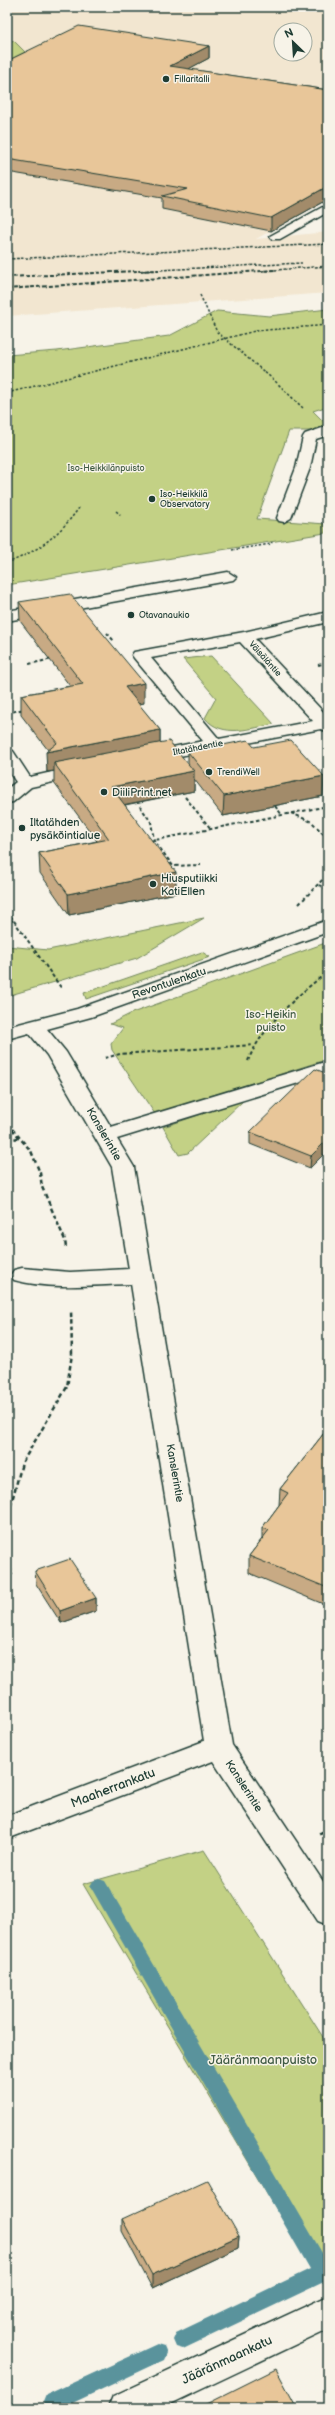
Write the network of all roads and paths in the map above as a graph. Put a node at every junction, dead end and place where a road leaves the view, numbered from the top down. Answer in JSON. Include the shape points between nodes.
{"nodes":[{"id":1,"x":328,"y":207,"type":"edge"},
{"id":2,"x":276,"y":236,"type":"dead end"},
{"id":3,"x":200,"y":295,"type":"dead end"},
{"id":4,"x":328,"y":325,"type":"edge"},
{"id":5,"x":225,"y":339,"type":"junction"},
{"id":6,"x":7,"y":393,"type":"edge"},
{"id":7,"x":326,"y":430,"type":"edge"},
{"id":8,"x":171,"y":500,"type":"dead end"},
{"id":9,"x":176,"y":504,"type":"dead end"},
{"id":10,"x":79,"y":508,"type":"dead end"},
{"id":11,"x":116,"y":511,"type":"dead end"},
{"id":12,"x":121,"y":515,"type":"dead end"},
{"id":13,"x":284,"y":518,"type":"joint"},
{"id":14,"x":7,"y":563,"type":"edge"},
{"id":15,"x":228,"y":578,"type":"joint"},
{"id":16,"x":7,"y":616,"type":"edge"},
{"id":17,"x":328,"y":618,"type":"edge"},
{"id":18,"x":244,"y":637,"type":"junction"},
{"id":19,"x":60,"y":658,"type":"edge"},
{"id":20,"x":29,"y":664,"type":"dead end"},
{"id":21,"x":328,"y":664,"type":"edge"},
{"id":22,"x":318,"y":666,"type":"dead end"},
{"id":23,"x":29,"y":708,"type":"edge"},
{"id":24,"x":7,"y":713,"type":"edge"},
{"id":25,"x":326,"y":726,"type":"edge"},
{"id":26,"x":7,"y":743,"type":"edge"},
{"id":27,"x":214,"y":745,"type":"junction"},
{"id":28,"x":7,"y":749,"type":"edge"},
{"id":29,"x":7,"y":755,"type":"edge"},
{"id":30,"x":131,"y":761,"type":"edge"},
{"id":31,"x":101,"y":767,"type":"edge"},
{"id":32,"x":25,"y":783,"type":"junction"},
{"id":33,"x":185,"y":797,"type":"dead end"},
{"id":34,"x":7,"y":798,"type":"edge"},
{"id":35,"x":140,"y":806,"type":"dead end"},
{"id":36,"x":274,"y":806,"type":"dead end"},
{"id":37,"x":328,"y":806,"type":"edge"},
{"id":38,"x":291,"y":813,"type":"junction"},
{"id":39,"x":282,"y":814,"type":"junction"},
{"id":40,"x":211,"y":829,"type":"junction"},
{"id":41,"x":328,"y":839,"type":"edge"},
{"id":42,"x":154,"y":840,"type":"junction"},
{"id":43,"x":146,"y":842,"type":"edge"},
{"id":44,"x":201,"y":865,"type":"dead end"},
{"id":45,"x":173,"y":866,"type":"junction"},
{"id":46,"x":167,"y":868,"type":"edge"},
{"id":47,"x":328,"y":874,"type":"edge"},
{"id":48,"x":328,"y":890,"type":"edge"},
{"id":49,"x":7,"y":911,"type":"edge"},
{"id":50,"x":14,"y":920,"type":"junction"},
{"id":51,"x":7,"y":924,"type":"edge"},
{"id":52,"x":328,"y":926,"type":"edge"},
{"id":53,"x":328,"y":972,"type":"edge"},
{"id":54,"x":63,"y":990,"type":"dead end"},
{"id":55,"x":34,"y":1027,"type":"junction"},
{"id":56,"x":7,"y":1033,"type":"edge"},
{"id":57,"x":105,"y":1058,"type":"dead end"},
{"id":58,"x":328,"y":1067,"type":"edge"},
{"id":59,"x":7,"y":1123,"type":"edge"},
{"id":60,"x":105,"y":1136,"type":"junction"},
{"id":61,"x":19,"y":1138,"type":"junction"},
{"id":62,"x":7,"y":1140,"type":"edge"},
{"id":63,"x":22,"y":1275,"type":"dead end"},
{"id":64,"x":142,"y":1276,"type":"junction"},
{"id":65,"x":70,"y":1279,"type":"junction"},
{"id":66,"x":7,"y":1520,"type":"edge"},
{"id":67,"x":7,"y":1552,"type":"edge"},
{"id":68,"x":12,"y":1575,"type":"dead end"},
{"id":69,"x":219,"y":1747,"type":"junction"},
{"id":70,"x":7,"y":1828,"type":"edge"},
{"id":71,"x":328,"y":1913,"type":"edge"},
{"id":72,"x":328,"y":2312,"type":"edge"},
{"id":73,"x":125,"y":2408,"type":"edge"}],
"edges":[{"from":1,"to":2,"type":"street"},
{"from":3,"to":5,"type":"path","via":[[217,332]]},
{"from":4,"to":5,"type":"path","via":[[255,331]]},
{"from":5,"to":6,"type":"path","via":[[61,381],[18,388]]},
{"from":5,"to":7,"type":"path","via":[[275,381]]},
{"from":7,"to":13,"type":"street","via":[[310,437],[303,468]]},
{"from":8,"to":9,"type":"path"},
{"from":10,"to":14,"type":"path","via":[[60,535],[35,554]]},
{"from":11,"to":12,"type":"path"},
{"from":13,"to":15,"type":"path","via":[[271,544],[207,554]]},
{"from":15,"to":16,"type":"street"},
{"from":17,"to":18,"type":"street","name":"Väisäläntie"},
{"from":18,"to":25,"type":"street","name":"Väisäläntie"},
{"from":18,"to":27,"type":"street","via":[[140,655]]},
{"from":19,"to":20,"type":"path"},
{"from":21,"to":22,"type":"path"},
{"from":23,"to":24,"type":"path"},
{"from":25,"to":27,"type":"street","name":"Iltatähdentie"},
{"from":26,"to":28,"type":"street"},
{"from":27,"to":30,"type":"street","name":"Iltatähdentie"},
{"from":29,"to":32,"type":"street"},
{"from":31,"to":32,"type":"street"},
{"from":32,"to":34,"type":"street"},
{"from":33,"to":40,"type":"path"},
{"from":35,"to":42,"type":"path","via":[[151,822]]},
{"from":36,"to":39,"type":"path"},
{"from":37,"to":38,"type":"path"},
{"from":38,"to":39,"type":"path"},
{"from":38,"to":41,"type":"path","via":[[312,822]]},
{"from":39,"to":40,"type":"path"},
{"from":40,"to":42,"type":"path"},
{"from":42,"to":43,"type":"path"},
{"from":42,"to":45,"type":"path"},
{"from":44,"to":45,"type":"path"},
{"from":45,"to":46,"type":"path"},
{"from":47,"to":48,"type":"path","via":[[319,885]]},
{"from":49,"to":50,"type":"path"},
{"from":50,"to":51,"type":"path"},
{"from":50,"to":54,"type":"path"},
{"from":52,"to":55,"type":"street","name":"Revontulenkatu","via":[[91,1011]]},
{"from":53,"to":57,"type":"path","via":[[296,995],[254,1045],[120,1054]]},
{"from":55,"to":56,"type":"street","name":"Revontulenkatu"},
{"from":55,"to":60,"type":"street","name":"Kanslerintie","via":[[56,1052]]},
{"from":58,"to":60,"type":"street"},
{"from":59,"to":61,"type":"path"},
{"from":60,"to":64,"type":"street","name":"Kanslerintie","via":[[124,1167]]},
{"from":61,"to":62,"type":"path"},
{"from":61,"to":65,"type":"path","via":[[31,1151],[40,1173],[42,1187],[65,1240]]},
{"from":63,"to":65,"type":"street"},
{"from":64,"to":65,"type":"street"},
{"from":64,"to":69,"type":"street","name":"Kanslerintie"},
{"from":65,"to":66,"type":"path","via":[[72,1354],[67,1387],[22,1463]]},
{"from":67,"to":68,"type":"path"},
{"from":69,"to":70,"type":"street","name":"Maaherrankatu"},
{"from":69,"to":71,"type":"street","name":"Kanslerintie"},
{"from":72,"to":73,"type":"street","name":"Jääränmaankatu"}]}
